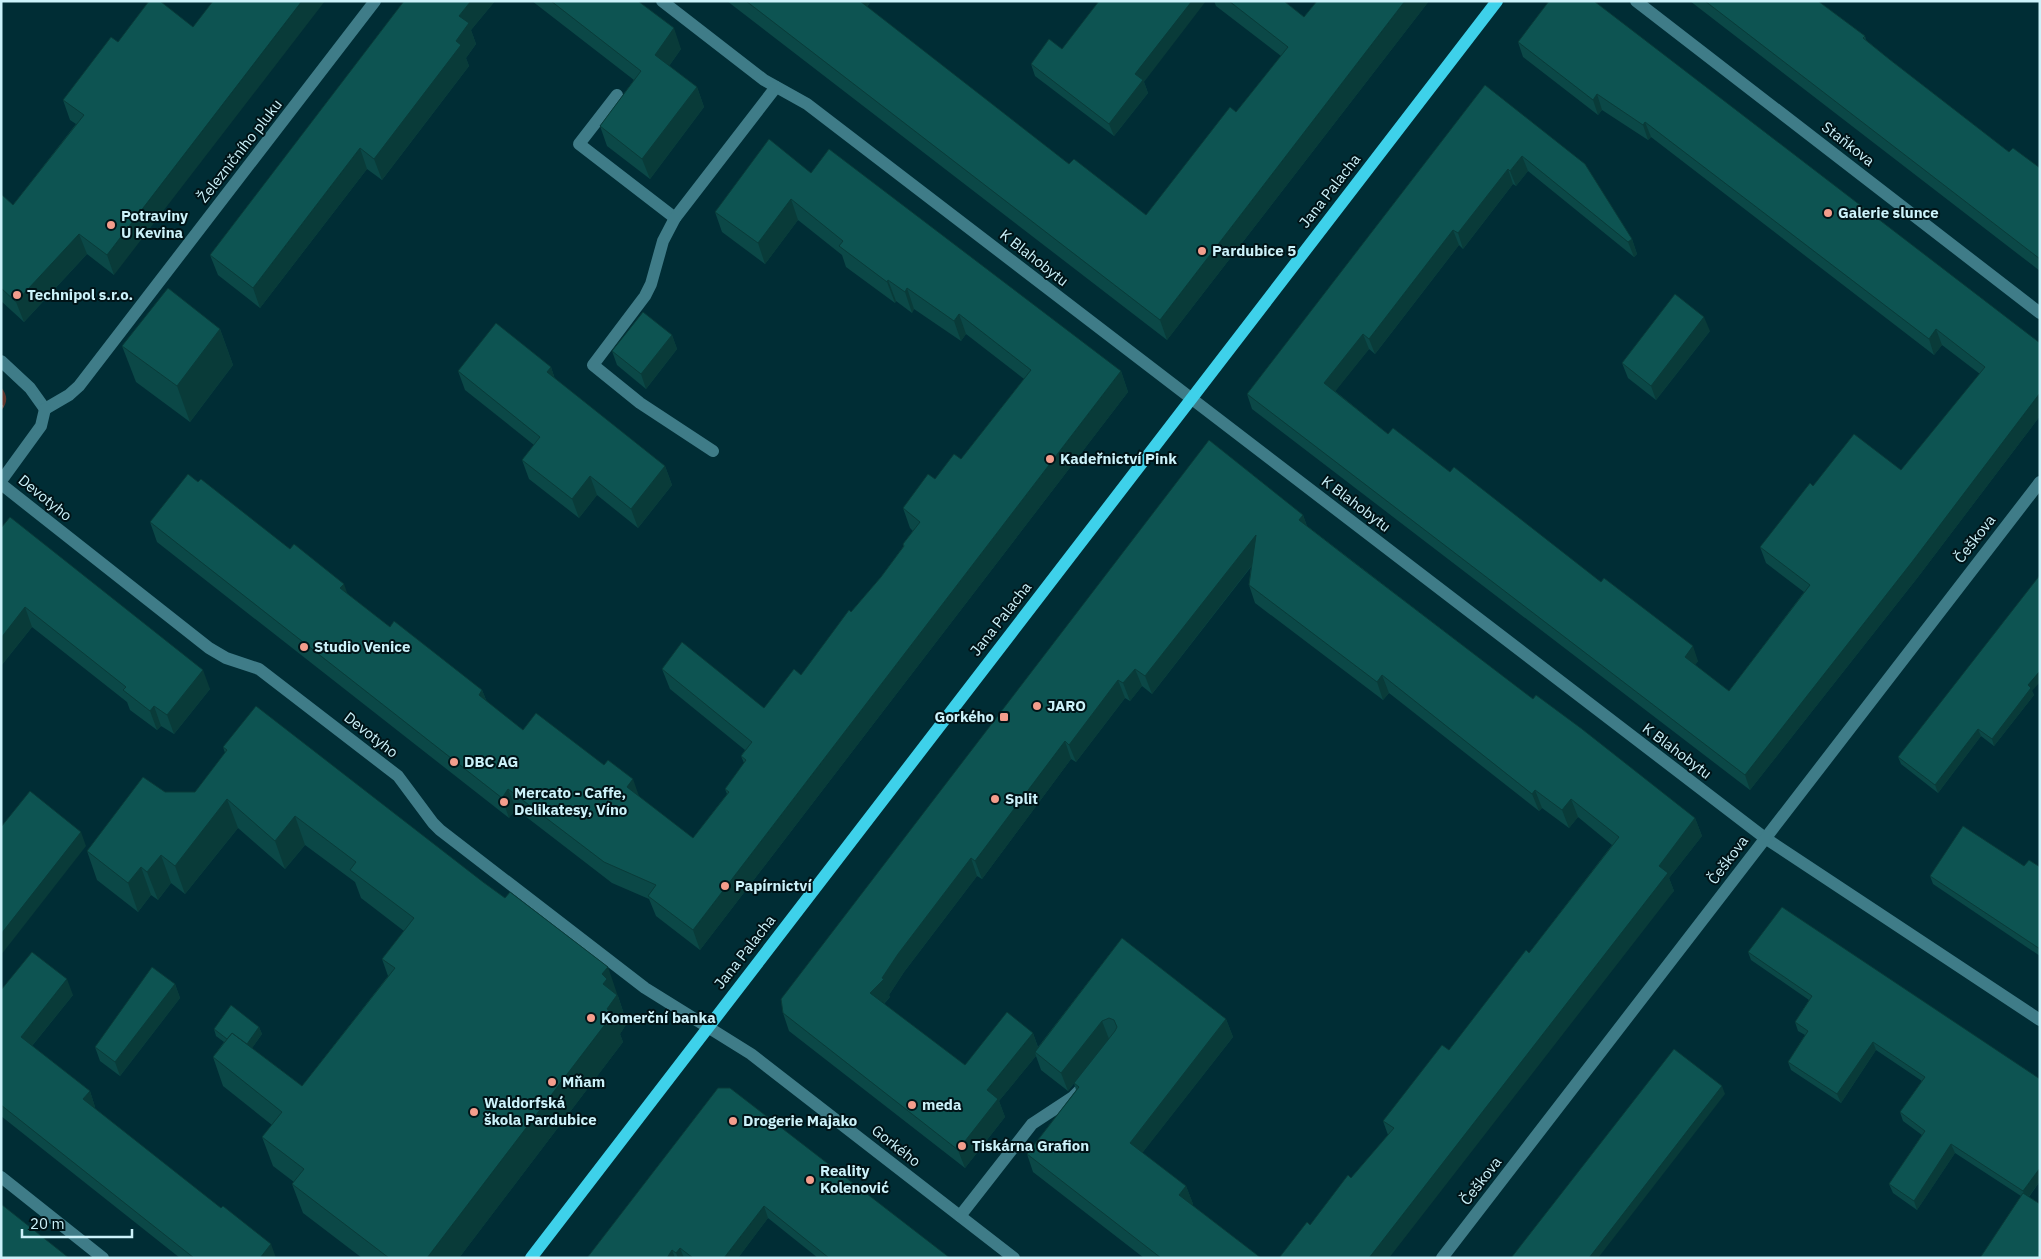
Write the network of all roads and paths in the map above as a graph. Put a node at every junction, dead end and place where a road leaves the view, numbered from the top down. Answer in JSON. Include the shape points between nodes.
{"nodes":[{"id":1,"x":375,"y":1,"type":"edge"},
{"id":2,"x":662,"y":1,"type":"edge"},
{"id":3,"x":1497,"y":1,"type":"edge"},
{"id":4,"x":1636,"y":1,"type":"edge"},
{"id":5,"x":776,"y":87,"type":"junction"},
{"id":6,"x":617,"y":95,"type":"dead end"},
{"id":7,"x":675,"y":218,"type":"junction"},
{"id":8,"x":2040,"y":313,"type":"edge"},
{"id":9,"x":1,"y":361,"type":"edge"},
{"id":10,"x":1191,"y":398,"type":"junction"},
{"id":11,"x":45,"y":409,"type":"junction"},
{"id":12,"x":712,"y":451,"type":"dead end"},
{"id":13,"x":1,"y":482,"type":"edge"},
{"id":14,"x":2040,"y":482,"type":"edge"},
{"id":15,"x":1764,"y":838,"type":"junction"},
{"id":16,"x":2040,"y":1020,"type":"edge"},
{"id":17,"x":708,"y":1027,"type":"junction"},
{"id":18,"x":1088,"y":1080,"type":"edge"},
{"id":19,"x":1,"y":1177,"type":"edge"},
{"id":20,"x":960,"y":1216,"type":"junction"},
{"id":21,"x":103,"y":1258,"type":"edge"},
{"id":22,"x":531,"y":1258,"type":"edge"},
{"id":23,"x":1014,"y":1258,"type":"edge"},
{"id":24,"x":1442,"y":1258,"type":"edge"}],
"edges":[{"from":1,"to":11,"type":"street","name":"Železničního pluku","via":[[80,386]]},
{"from":2,"to":5,"type":"street","name":"K Blahobytu"},
{"from":3,"to":10,"type":"main road","name":"Jana Palacha"},
{"from":4,"to":8,"type":"street","name":"Staňkova"},
{"from":5,"to":7,"type":"street"},
{"from":5,"to":10,"type":"street","name":"K Blahobytu","via":[[807,104]]},
{"from":6,"to":7,"type":"street","via":[[579,144]]},
{"from":7,"to":12,"type":"street","via":[[662,241],[645,296],[593,365],[640,403]]},
{"from":9,"to":11,"type":"street","via":[[30,388]]},
{"from":10,"to":15,"type":"street","name":"K Blahobytu"},
{"from":10,"to":17,"type":"main road","name":"Jana Palacha"},
{"from":11,"to":13,"type":"street","via":[[41,426]]},
{"from":13,"to":17,"type":"street","name":"Devotyho","via":[[209,648],[267,674],[398,776],[440,830],[644,988]]},
{"from":14,"to":15,"type":"street","name":"Češkova"},
{"from":15,"to":16,"type":"street","name":"K Blahobytu"},
{"from":15,"to":24,"type":"street","name":"Češkova"},
{"from":17,"to":20,"type":"street","name":"Gorkého","via":[[751,1054]]},
{"from":17,"to":22,"type":"main road","name":"Jana Palacha"},
{"from":18,"to":20,"type":"street","via":[[1073,1097],[1032,1124]]},
{"from":19,"to":21,"type":"street"},
{"from":20,"to":23,"type":"street","name":"Gorkého"}]}
